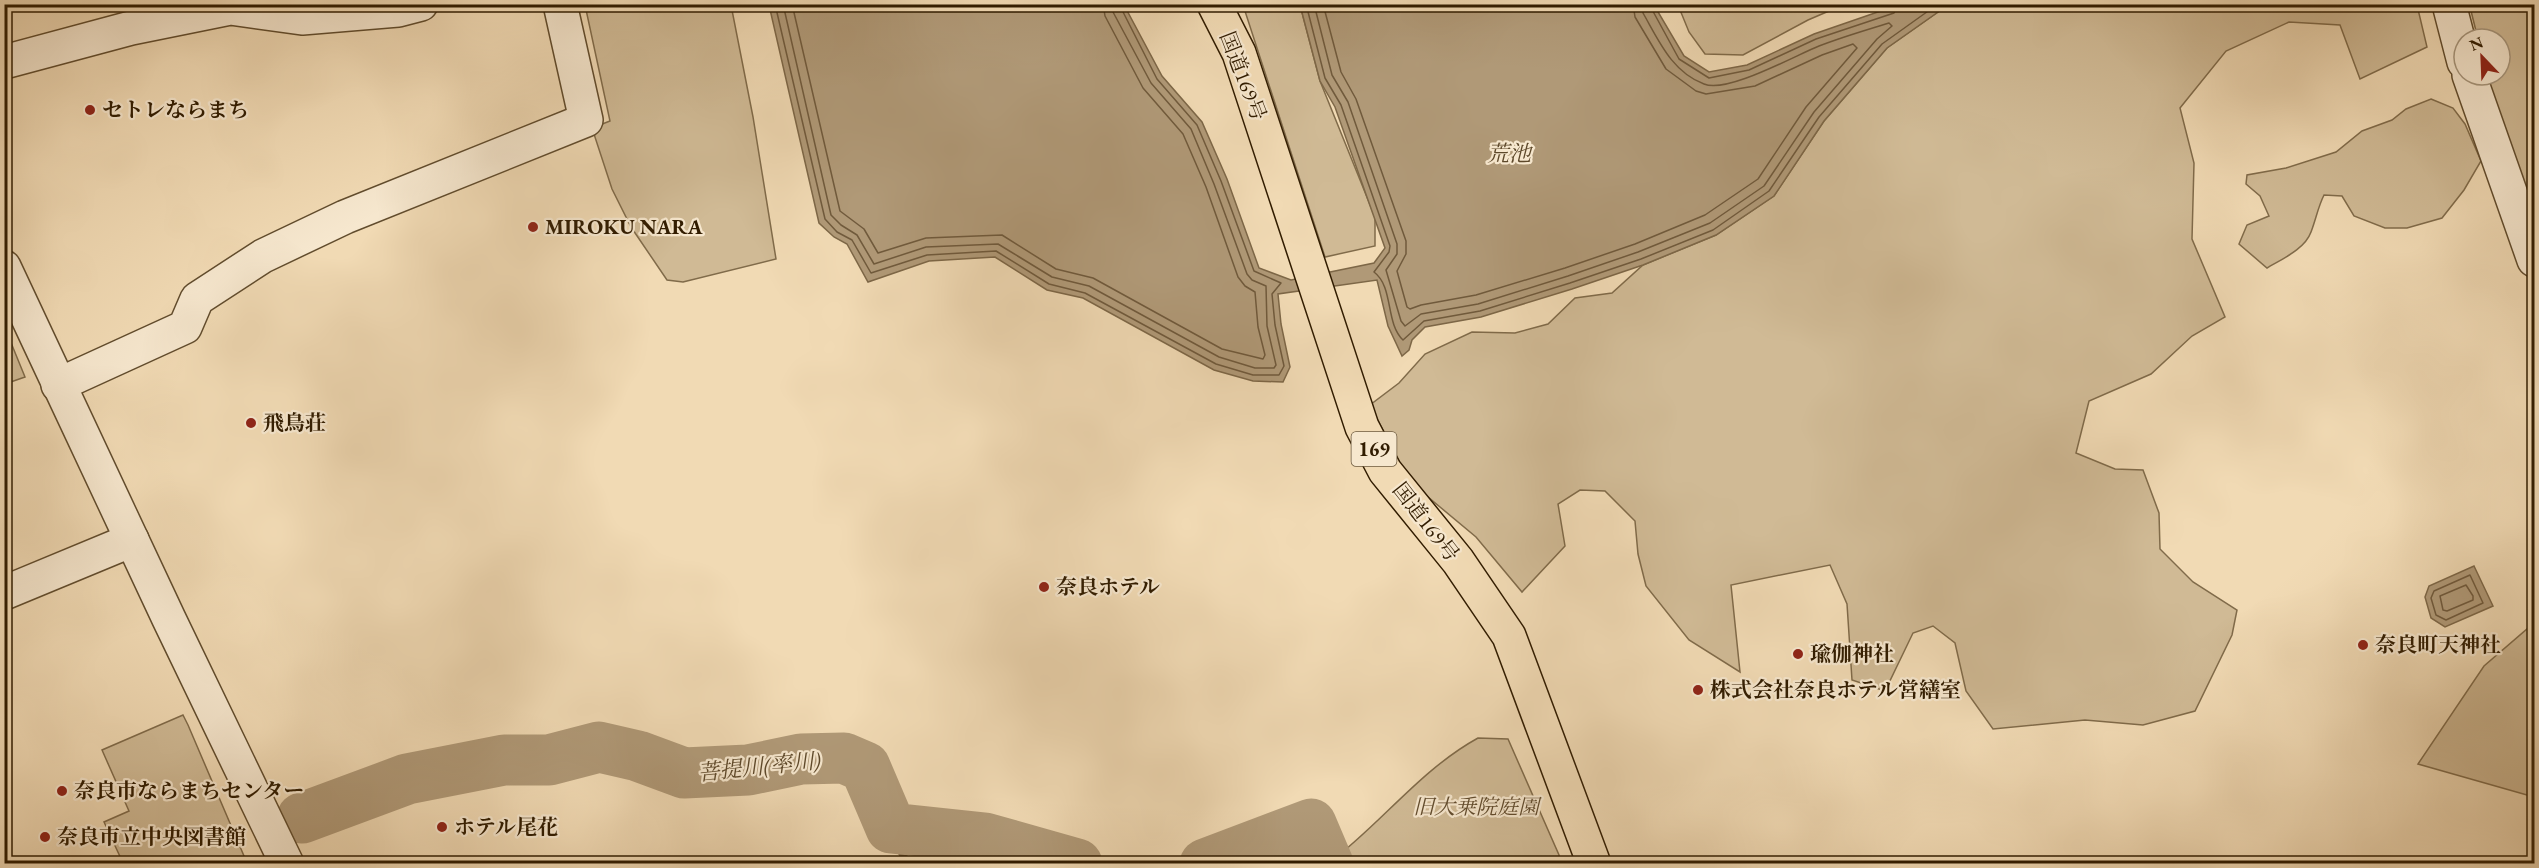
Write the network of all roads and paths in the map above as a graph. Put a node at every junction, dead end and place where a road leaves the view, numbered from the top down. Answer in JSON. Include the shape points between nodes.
{"nodes":[{"id":1,"x":421,"y":4,"type":"edge"},
{"id":2,"x":560,"y":4,"type":"edge"},
{"id":3,"x":1214,"y":4,"type":"edge"},
{"id":4,"x":2449,"y":4,"type":"edge"},
{"id":5,"x":2455,"y":27,"type":"edge"},
{"id":6,"x":4,"y":62,"type":"edge"},
{"id":7,"x":2473,"y":87,"type":"edge"},
{"id":8,"x":2535,"y":260,"type":"edge"},
{"id":9,"x":4,"y":267,"type":"edge"},
{"id":10,"x":58,"y":385,"type":"junction"},
{"id":11,"x":132,"y":540,"type":"junction"},
{"id":12,"x":4,"y":593,"type":"edge"},
{"id":13,"x":287,"y":864,"type":"edge"},
{"id":14,"x":1594,"y":864,"type":"edge"}],
"edges":[{"from":1,"to":6,"type":"street","via":[[398,10],[302,18],[230,8],[131,28]]},
{"from":2,"to":10,"type":"street","via":[[586,120],[345,217],[263,256],[197,299],[185,327]]},
{"from":3,"to":14,"type":"highway","name":"国道169号","number":"169","via":[[1239,53],[1362,427],[1385,471],[1458,561],[1509,636]]},
{"from":4,"to":5,"type":"street"},
{"from":7,"to":8,"type":"street"},
{"from":9,"to":10,"type":"street"},
{"from":10,"to":11,"type":"street"},
{"from":11,"to":12,"type":"street"},
{"from":11,"to":13,"type":"street"}]}
